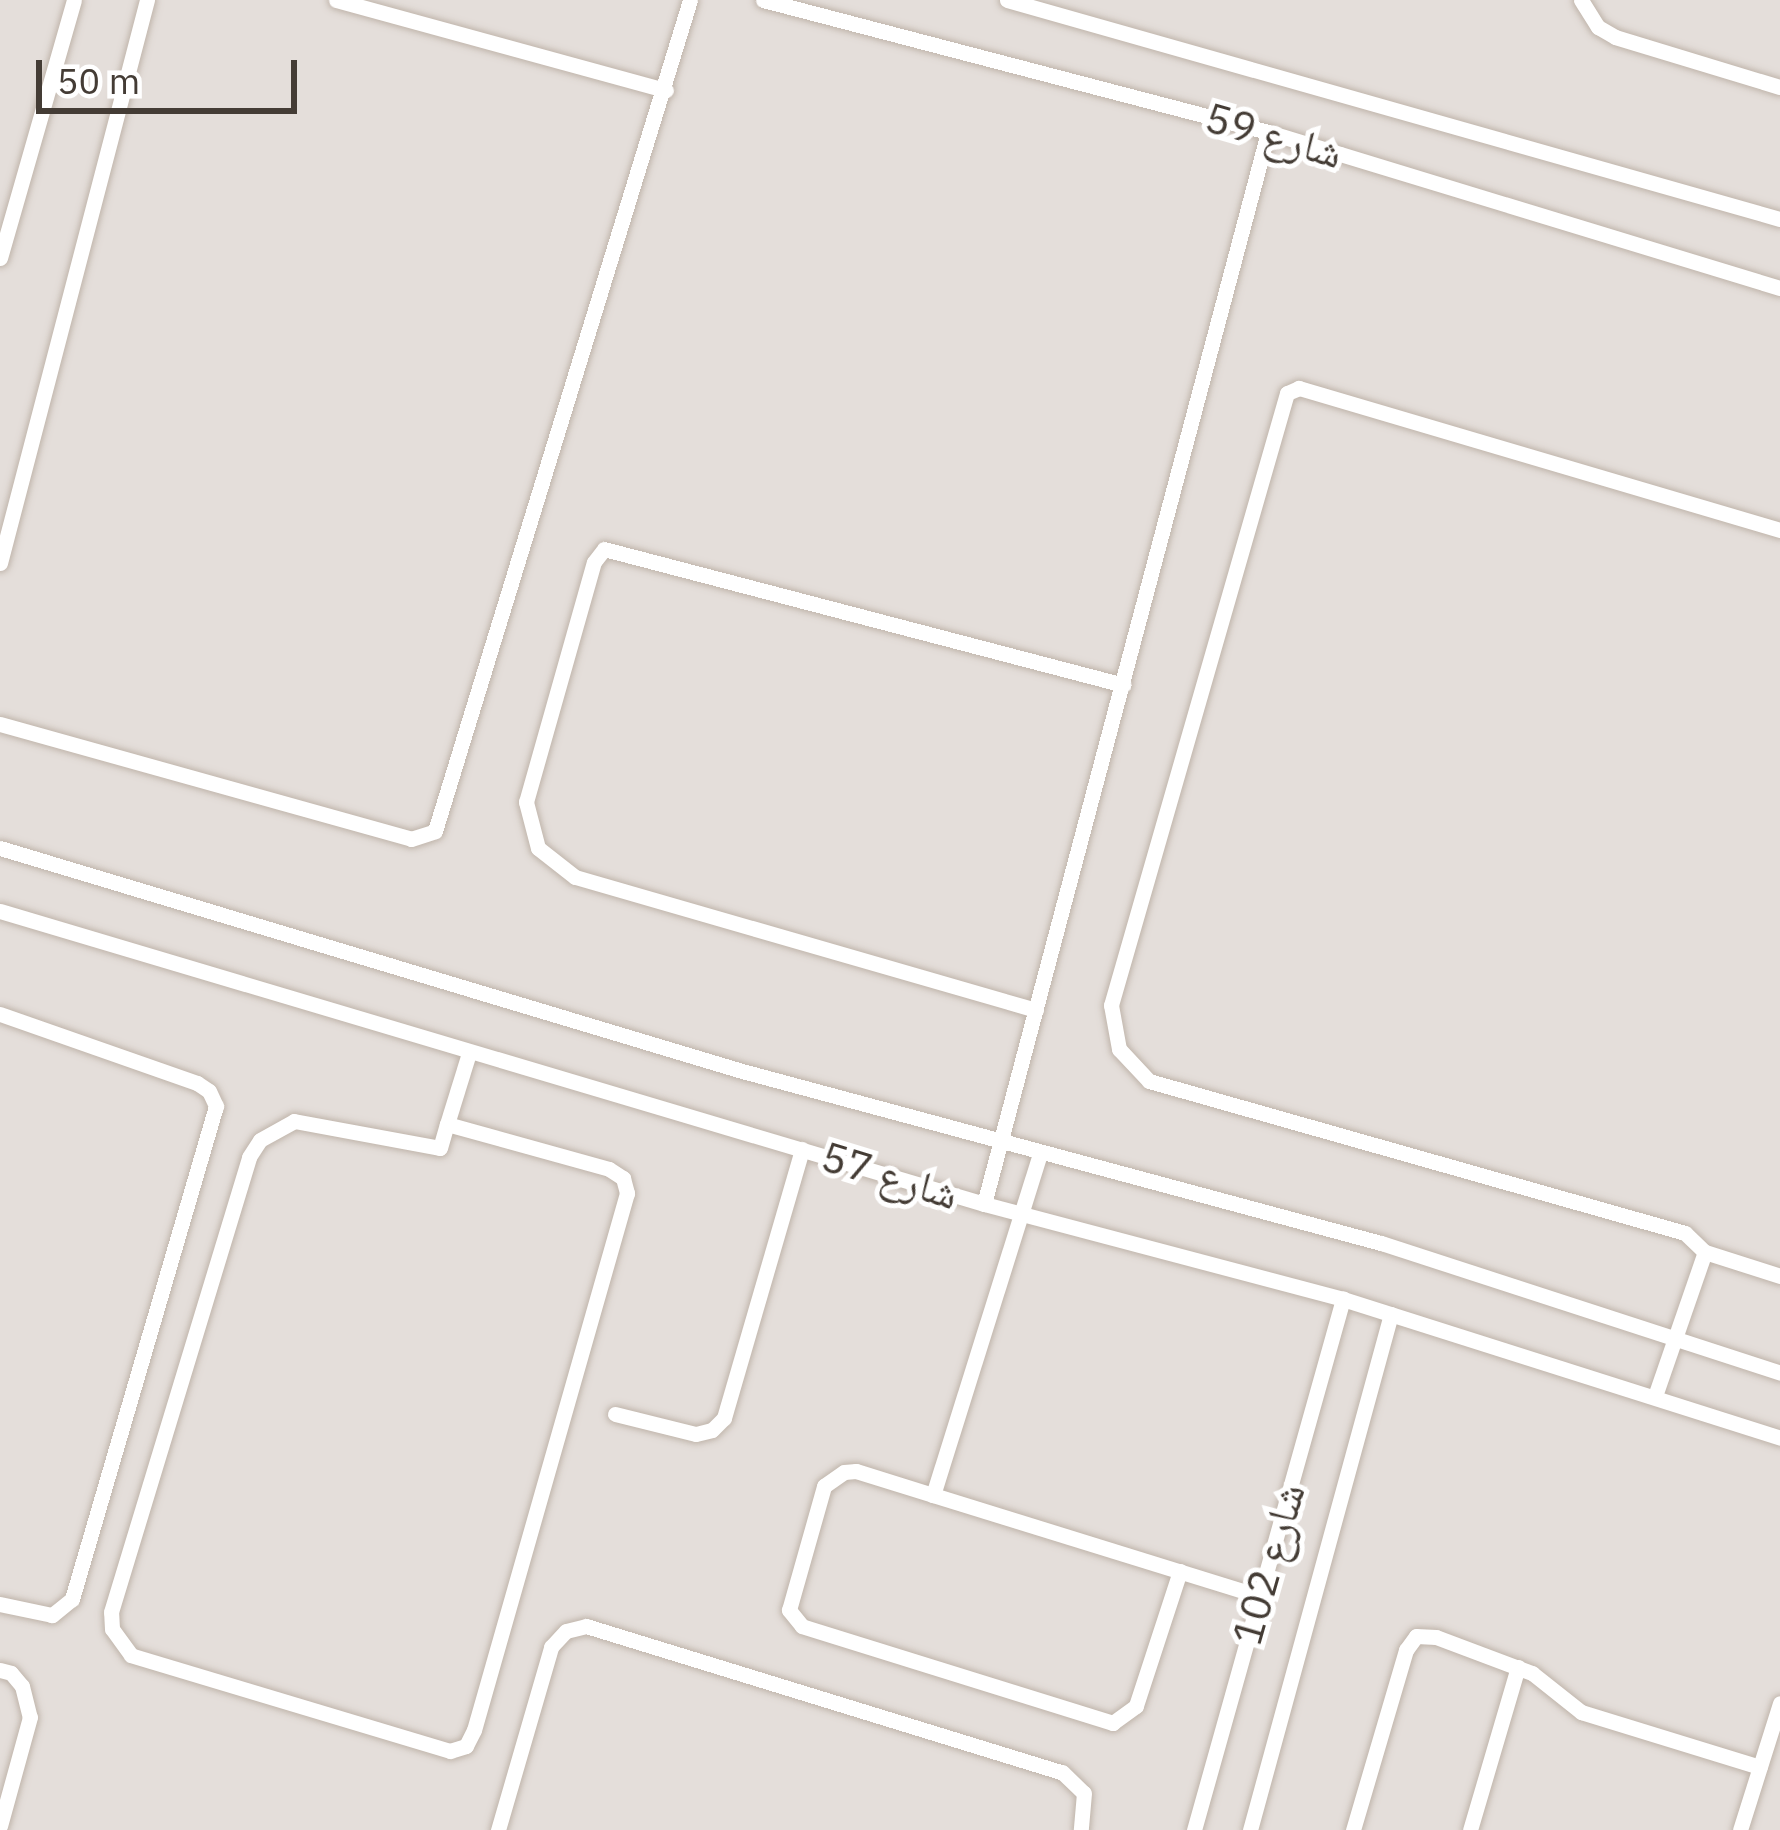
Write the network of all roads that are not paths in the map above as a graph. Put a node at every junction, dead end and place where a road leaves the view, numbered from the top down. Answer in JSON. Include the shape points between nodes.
{"nodes":[{"id":1,"x":74,"y":0,"type":"edge"},
{"id":2,"x":148,"y":0,"type":"edge"},
{"id":3,"x":337,"y":0,"type":"edge"},
{"id":4,"x":690,"y":0,"type":"edge"},
{"id":5,"x":763,"y":0,"type":"edge"},
{"id":6,"x":1007,"y":0,"type":"edge"},
{"id":7,"x":1581,"y":0,"type":"edge"},
{"id":8,"x":1780,"y":87,"type":"edge"},
{"id":9,"x":666,"y":90,"type":"junction"},
{"id":10,"x":1268,"y":132,"type":"junction"},
{"id":11,"x":1780,"y":219,"type":"edge"},
{"id":12,"x":0,"y":258,"type":"edge"},
{"id":13,"x":1780,"y":288,"type":"edge"},
{"id":14,"x":1780,"y":530,"type":"edge"},
{"id":15,"x":0,"y":563,"type":"edge"},
{"id":16,"x":1124,"y":685,"type":"junction"},
{"id":17,"x":0,"y":724,"type":"edge"},
{"id":18,"x":0,"y":848,"type":"edge"},
{"id":19,"x":0,"y":911,"type":"edge"},
{"id":20,"x":1036,"y":1010,"type":"junction"},
{"id":21,"x":0,"y":1014,"type":"edge"},
{"id":22,"x":469,"y":1053,"type":"junction"},
{"id":23,"x":447,"y":1124,"type":"junction"},
{"id":24,"x":1000,"y":1142,"type":"junction"},
{"id":25,"x":802,"y":1149,"type":"junction"},
{"id":26,"x":1040,"y":1154,"type":"junction"},
{"id":27,"x":984,"y":1204,"type":"junction"},
{"id":28,"x":1023,"y":1214,"type":"junction"},
{"id":29,"x":1705,"y":1252,"type":"junction"},
{"id":30,"x":1780,"y":1276,"type":"edge"},
{"id":31,"x":1342,"y":1299,"type":"junction"},
{"id":32,"x":1391,"y":1314,"type":"junction"},
{"id":33,"x":1675,"y":1342,"type":"junction"},
{"id":34,"x":1780,"y":1373,"type":"edge"},
{"id":35,"x":1655,"y":1396,"type":"junction"},
{"id":36,"x":615,"y":1414,"type":"dead end"},
{"id":37,"x":1780,"y":1438,"type":"edge"},
{"id":38,"x":932,"y":1495,"type":"junction"},
{"id":39,"x":1180,"y":1571,"type":"junction"},
{"id":40,"x":1259,"y":1596,"type":"junction"},
{"id":41,"x":0,"y":1604,"type":"edge"},
{"id":42,"x":1518,"y":1667,"type":"junction"},
{"id":43,"x":0,"y":1670,"type":"edge"},
{"id":44,"x":1780,"y":1703,"type":"edge"},
{"id":45,"x":1760,"y":1767,"type":"junction"},
{"id":46,"x":0,"y":1826,"type":"edge"},
{"id":47,"x":498,"y":1830,"type":"edge"},
{"id":48,"x":1081,"y":1830,"type":"edge"},
{"id":49,"x":1194,"y":1830,"type":"edge"},
{"id":50,"x":1250,"y":1830,"type":"edge"},
{"id":51,"x":1353,"y":1830,"type":"edge"},
{"id":52,"x":1470,"y":1830,"type":"edge"},
{"id":53,"x":1740,"y":1830,"type":"edge"}],
"edges":[{"from":1,"to":12,"type":"lane"},
{"from":2,"to":15,"type":"lane"},
{"from":3,"to":9,"type":"lane"},
{"from":4,"to":9,"type":"lane"},
{"from":5,"to":10,"type":"lane","name":"شارع 59"},
{"from":6,"to":11,"type":"lane","name":"شارع 59"},
{"from":7,"to":8,"type":"lane","via":[[1615,37]]},
{"from":9,"to":17,"type":"lane","via":[[435,831],[411,839]]},
{"from":10,"to":13,"type":"lane","name":"شارع 59"},
{"from":10,"to":16,"type":"lane"},
{"from":14,"to":29,"type":"lane","via":[[1299,388],[1287,393],[1111,1005],[1119,1049],[1149,1081],[1685,1233]]},
{"from":16,"to":20,"type":"lane"},
{"from":16,"to":20,"type":"lane","via":[[604,549],[526,802],[538,848],[575,877]]},
{"from":18,"to":24,"type":"lane","name":"شارع 57"},
{"from":19,"to":22,"type":"lane","name":"شارع 57"},
{"from":20,"to":24,"type":"lane"},
{"from":21,"to":41,"type":"lane","via":[[196,1083],[216,1106],[72,1599],[52,1616]]},
{"from":22,"to":23,"type":"lane"},
{"from":22,"to":25,"type":"lane","name":"شارع 57"},
{"from":23,"to":23,"type":"lane","via":[[440,1148],[293,1121],[260,1140],[111,1612],[112,1629],[131,1655],[450,1751],[466,1746],[474,1730],[627,1193],[609,1169]]},
{"from":24,"to":26,"type":"lane","name":"شارع 57"},
{"from":24,"to":27,"type":"lane"},
{"from":25,"to":27,"type":"lane","name":"شارع 57"},
{"from":25,"to":36,"type":"lane","via":[[724,1418],[696,1434]]},
{"from":26,"to":28,"type":"lane"},
{"from":26,"to":33,"type":"lane","name":"شارع 57","via":[[1381,1243]]},
{"from":27,"to":28,"type":"lane","name":"شارع 57"},
{"from":28,"to":31,"type":"lane","name":"شارع 57"},
{"from":28,"to":38,"type":"lane"},
{"from":29,"to":30,"type":"lane"},
{"from":29,"to":33,"type":"lane"},
{"from":31,"to":32,"type":"lane","name":"شارع 57"},
{"from":31,"to":40,"type":"lane","name":"شارع 102"},
{"from":32,"to":35,"type":"lane","name":"شارع 57"},
{"from":32,"to":50,"type":"lane","name":"شارع 102"},
{"from":33,"to":34,"type":"lane","name":"شارع 57"},
{"from":33,"to":35,"type":"lane"},
{"from":35,"to":37,"type":"lane","name":"شارع 57"},
{"from":38,"to":39,"type":"lane"},
{"from":38,"to":39,"type":"lane","via":[[856,1471],[832,1477],[790,1598],[793,1619],[1113,1723],[1136,1706]]},
{"from":39,"to":40,"type":"lane"},
{"from":40,"to":49,"type":"lane","name":"شارع 102"},
{"from":42,"to":45,"type":"lane","via":[[1581,1712]]},
{"from":42,"to":51,"type":"lane","via":[[1436,1637],[1409,1642]]},
{"from":42,"to":52,"type":"lane"},
{"from":43,"to":46,"type":"lane","via":[[22,1686],[30,1718]]},
{"from":44,"to":45,"type":"lane"},
{"from":45,"to":53,"type":"lane"},
{"from":47,"to":48,"type":"lane","via":[[551,1647],[566,1631],[586,1626],[1062,1772],[1084,1792]]}]}
